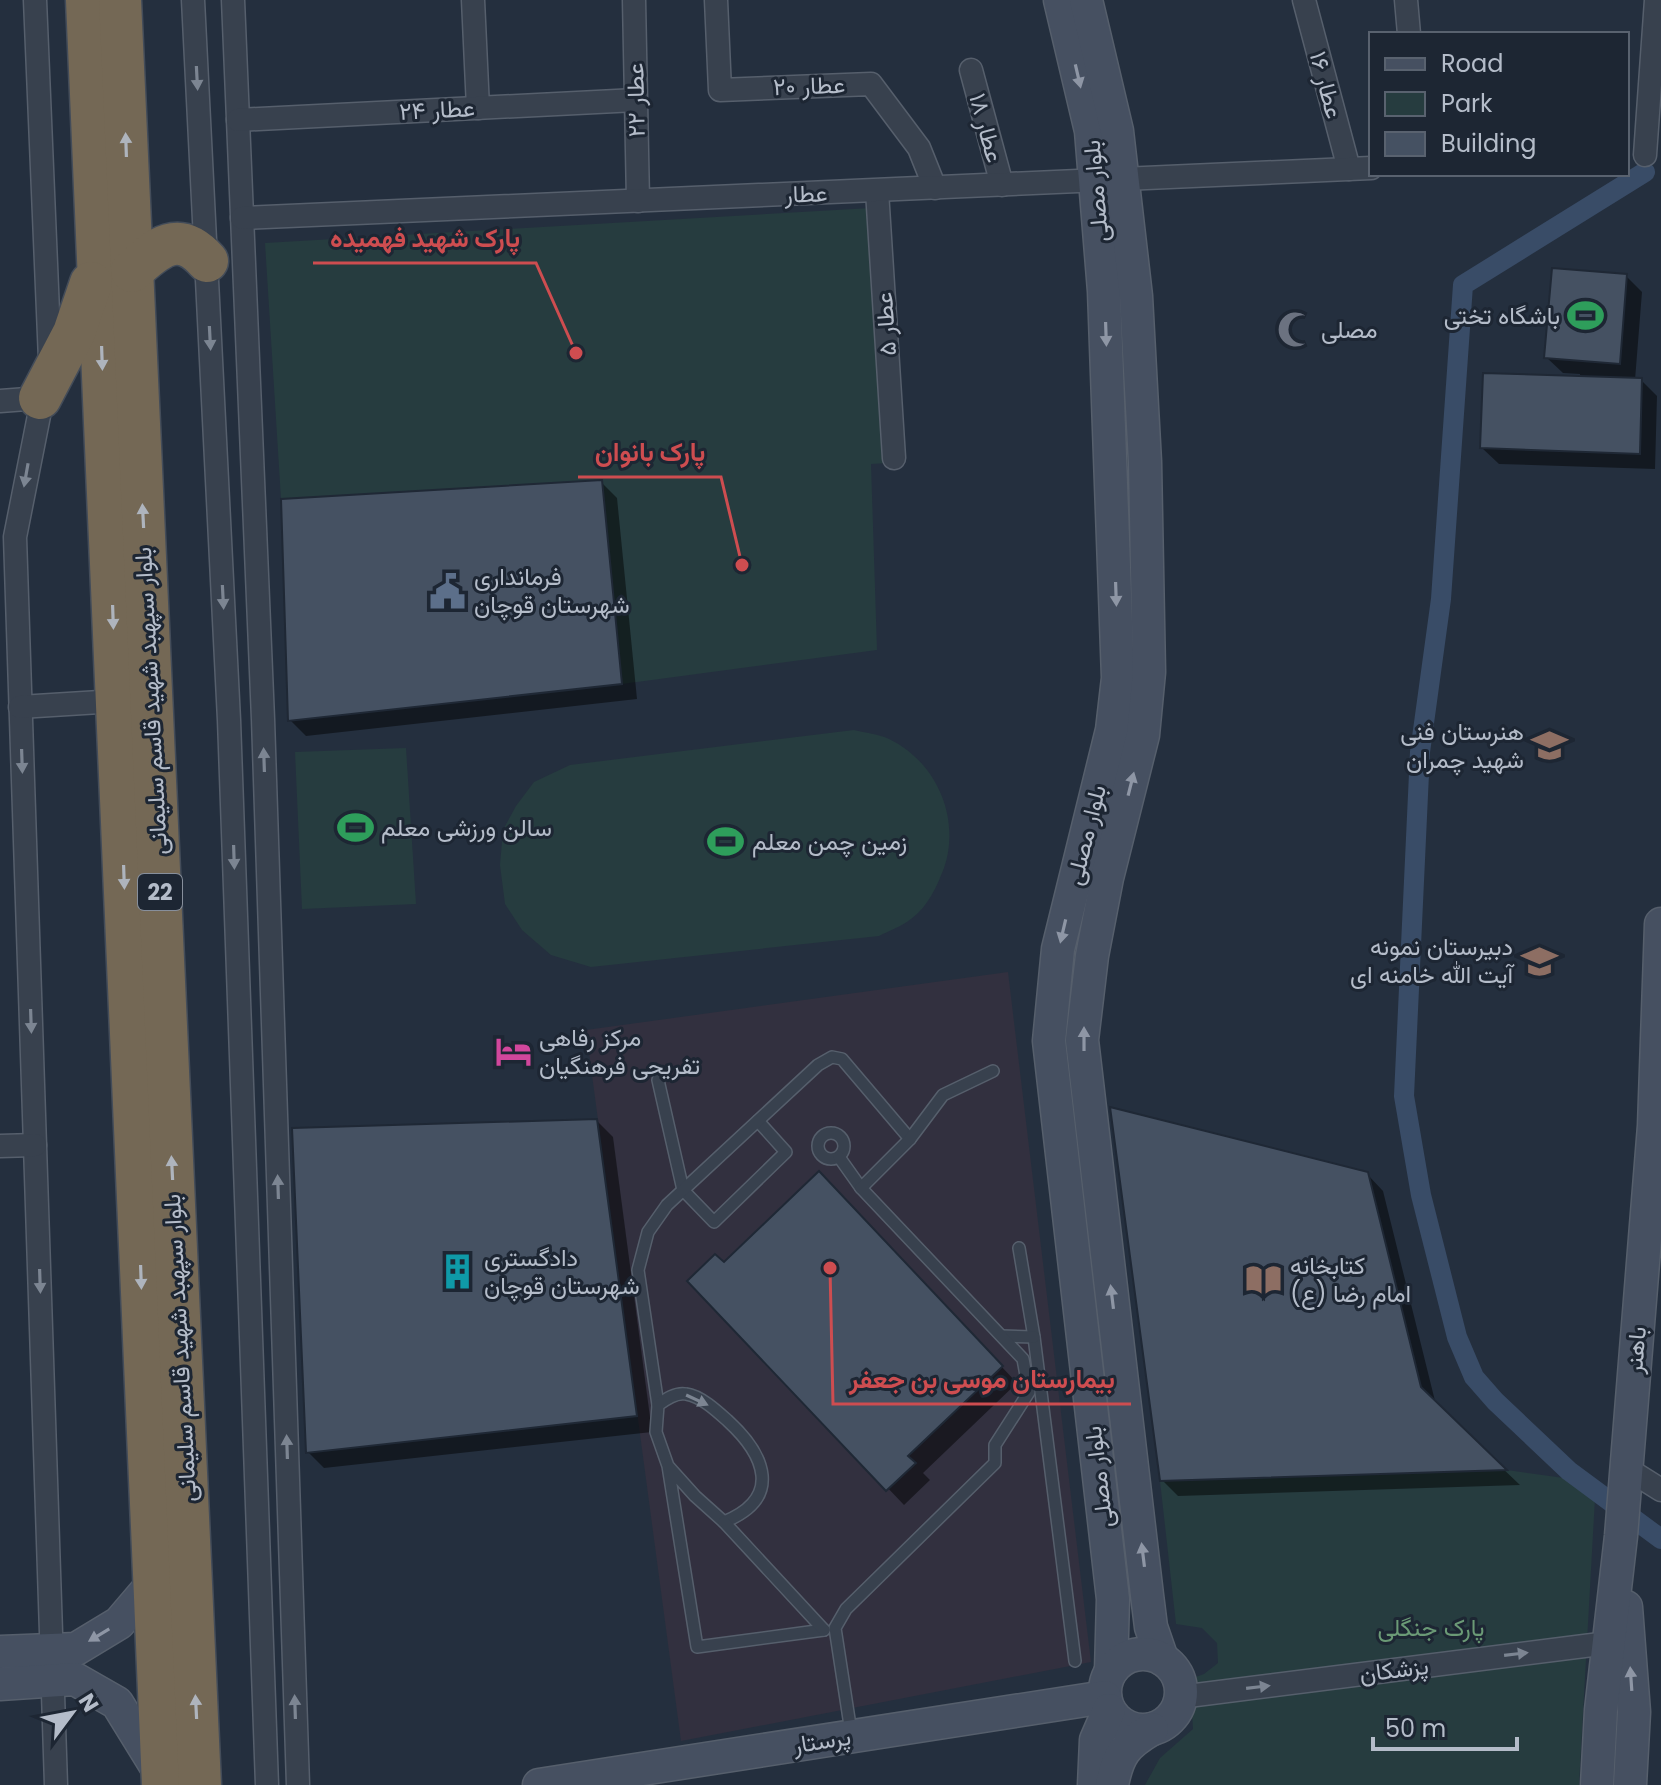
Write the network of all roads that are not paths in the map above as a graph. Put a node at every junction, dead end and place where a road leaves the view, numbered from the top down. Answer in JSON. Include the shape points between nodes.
{"nodes":[{"id":1,"x":35,"y":0,"type":"edge"},
{"id":2,"x":87,"y":0,"type":"edge"},
{"id":3,"x":120,"y":0,"type":"edge"},
{"id":4,"x":193,"y":0,"type":"edge"},
{"id":5,"x":233,"y":0,"type":"edge"},
{"id":6,"x":473,"y":0,"type":"edge"},
{"id":7,"x":634,"y":0,"type":"edge"},
{"id":8,"x":716,"y":0,"type":"edge"},
{"id":9,"x":1060,"y":0,"type":"edge"},
{"id":10,"x":1086,"y":0,"type":"edge"},
{"id":11,"x":1304,"y":0,"type":"edge"},
{"id":12,"x":1406,"y":0,"type":"edge"},
{"id":13,"x":1656,"y":0,"type":"edge"},
{"id":14,"x":1409,"y":32,"type":"edge"},
{"id":15,"x":971,"y":70,"type":"dead end"},
{"id":16,"x":636,"y":100,"type":"junction"},
{"id":17,"x":478,"y":108,"type":"junction"},
{"id":18,"x":238,"y":120,"type":"junction"},
{"id":19,"x":1644,"y":155,"type":"edge"},
{"id":20,"x":1360,"y":169,"type":"edge"},
{"id":21,"x":1109,"y":181,"type":"junction"},
{"id":22,"x":1002,"y":185,"type":"junction"},
{"id":23,"x":935,"y":188,"type":"junction"},
{"id":24,"x":128,"y":191,"type":"junction"},
{"id":25,"x":877,"y":191,"type":"junction"},
{"id":26,"x":638,"y":201,"type":"junction"},
{"id":27,"x":223,"y":216,"type":"junction"},
{"id":28,"x":207,"y":261,"type":"junction"},
{"id":29,"x":115,"y":267,"type":"junction"},
{"id":30,"x":20,"y":399,"type":"edge"},
{"id":31,"x":894,"y":458,"type":"dead end"},
{"id":32,"x":116,"y":701,"type":"junction"},
{"id":33,"x":20,"y":707,"type":"junction"},
{"id":34,"x":263,"y":719,"type":"junction"},
{"id":35,"x":229,"y":720,"type":"junction"},
{"id":36,"x":1661,"y":924,"type":"edge"},
{"id":37,"x":993,"y":1071,"type":"dead end"},
{"id":38,"x":658,"y":1080,"type":"dead end"},
{"id":39,"x":758,"y":1121,"type":"junction"},
{"id":40,"x":1658,"y":1126,"type":"edge"},
{"id":41,"x":910,"y":1139,"type":"junction"},
{"id":42,"x":35,"y":1145,"type":"junction"},
{"id":43,"x":0,"y":1146,"type":"edge"},
{"id":44,"x":839,"y":1157,"type":"dead end"},
{"id":45,"x":861,"y":1188,"type":"junction"},
{"id":46,"x":683,"y":1190,"type":"junction"},
{"id":47,"x":1019,"y":1248,"type":"dead end"},
{"id":48,"x":248,"y":1252,"type":"junction"},
{"id":49,"x":280,"y":1252,"type":"junction"},
{"id":50,"x":1002,"y":1336,"type":"junction"},
{"id":51,"x":1034,"y":1337,"type":"junction"},
{"id":52,"x":658,"y":1405,"type":"junction"},
{"id":53,"x":668,"y":1466,"type":"junction"},
{"id":54,"x":1626,"y":1478,"type":"junction"},
{"id":55,"x":1661,"y":1490,"type":"edge"},
{"id":56,"x":724,"y":1522,"type":"junction"},
{"id":57,"x":1621,"y":1536,"type":"junction"},
{"id":58,"x":154,"y":1582,"type":"junction"},
{"id":59,"x":1147,"y":1595,"type":"junction"},
{"id":60,"x":1113,"y":1599,"type":"junction"},
{"id":61,"x":1608,"y":1643,"type":"junction"},
{"id":62,"x":53,"y":1650,"type":"junction"},
{"id":63,"x":0,"y":1652,"type":"edge"},
{"id":64,"x":1162,"y":1659,"type":"junction"},
{"id":65,"x":1075,"y":1661,"type":"dead end"},
{"id":66,"x":54,"y":1682,"type":"junction"},
{"id":67,"x":0,"y":1684,"type":"edge"},
{"id":68,"x":1108,"y":1693,"type":"junction"},
{"id":69,"x":1180,"y":1697,"type":"junction"},
{"id":70,"x":1152,"y":1729,"type":"junction"},
{"id":71,"x":851,"y":1737,"type":"junction"},
{"id":72,"x":175,"y":1783,"type":"edge"},
{"id":73,"x":56,"y":1785,"type":"edge"},
{"id":74,"x":267,"y":1785,"type":"edge"},
{"id":75,"x":298,"y":1785,"type":"edge"},
{"id":76,"x":539,"y":1785,"type":"edge"},
{"id":77,"x":1094,"y":1785,"type":"edge"},
{"id":78,"x":1112,"y":1785,"type":"edge"},
{"id":79,"x":1597,"y":1785,"type":"edge"},
{"id":80,"x":1630,"y":1785,"type":"edge"}],
"edges":[{"from":1,"to":30,"type":"street","via":[[50,360]]},
{"from":2,"to":29,"type":"highway","name":"بلوار سپهبد شهید قاسم سلیمانی","number":"22"},
{"from":24,"to":3,"type":"highway","name":"بلوار سپهبد شهید قاسم سلیمانی","number":"22","one_way":true},
{"from":4,"to":27,"type":"street","one_way":true},
{"from":5,"to":18,"type":"street"},
{"from":6,"to":17,"type":"street"},
{"from":7,"to":16,"type":"street","name":"عطار ۲۲"},
{"from":8,"to":23,"type":"street","name":"عطار ۲۰","via":[[720,90],[871,84],[919,148]]},
{"from":9,"to":21,"type":"street","name":"بلوار مصلی","one_way":true,"via":[[1091,131]]},
{"from":10,"to":21,"type":"street","name":"بلوار مصلی","via":[[1117,131]]},
{"from":11,"to":20,"type":"street","name":"عطار ۱۶"},
{"from":12,"to":14,"type":"street"},
{"from":13,"to":19,"type":"street"},
{"from":15,"to":22,"type":"street","name":"عطار ۱۸"},
{"from":16,"to":17,"type":"street","name":"عطار ۲۴"},
{"from":16,"to":26,"type":"street","name":"عطار ۲۲"},
{"from":17,"to":18,"type":"street","name":"عطار ۲۴"},
{"from":18,"to":27,"type":"street"},
{"from":20,"to":21,"type":"street","name":"عطار"},
{"from":21,"to":22,"type":"street","name":"عطار"},
{"from":59,"to":21,"type":"street","name":"بلوار مصلی","one_way":true,"via":[[1082,1040],[1107,878],[1143,735],[1149,672],[1136,296]]},
{"from":21,"to":60,"type":"street","name":"بلوار مصلی","one_way":true,"via":[[1104,291],[1118,678],[1112,730],[1058,949],[1049,1041]]},
{"from":22,"to":23,"type":"street","name":"عطار"},
{"from":23,"to":25,"type":"street","name":"عطار"},
{"from":24,"to":27,"type":"highway","via":[[174,223]]},
{"from":24,"to":29,"type":"highway","name":"بلوار سپهبد شهید قاسم سلیمانی","number":"22"},
{"from":25,"to":26,"type":"street","name":"عطار"},
{"from":25,"to":31,"type":"street","name":"عطار ۵"},
{"from":26,"to":27,"type":"street","name":"عطار"},
{"from":27,"to":28,"type":"street"},
{"from":27,"to":34,"type":"street"},
{"from":28,"to":29,"type":"highway","via":[[182,243]]},
{"from":28,"to":35,"type":"street","one_way":true},
{"from":29,"to":30,"type":"highway","via":[[74,333]]},
{"from":29,"to":32,"type":"highway","name":"بلوار سپهبد شهید قاسم سلیمانی","number":"22","one_way":true},
{"from":72,"to":29,"type":"highway","name":"بلوار سپهبد شهید قاسم سلیمانی","number":"22","one_way":true},
{"from":30,"to":33,"type":"street","one_way":true,"via":[[15,537]]},
{"from":32,"to":33,"type":"street"},
{"from":32,"to":58,"type":"highway","name":"بلوار سپهبد شهید قاسم سلیمانی","number":"22","one_way":true},
{"from":33,"to":42,"type":"street","one_way":true},
{"from":34,"to":35,"type":"street"},
{"from":49,"to":34,"type":"street","one_way":true},
{"from":35,"to":48,"type":"street","one_way":true},
{"from":36,"to":40,"type":"street","name":"باهنر"},
{"from":37,"to":41,"type":"lane","via":[[943,1095]]},
{"from":38,"to":46,"type":"lane"},
{"from":39,"to":41,"type":"lane","via":[[832,1057],[842,1059]]},
{"from":39,"to":46,"type":"lane"},
{"from":39,"to":46,"type":"lane","via":[[786,1152],[714,1222]]},
{"from":40,"to":54,"type":"street","name":"باهنر"},
{"from":41,"to":45,"type":"lane"},
{"from":42,"to":43,"type":"street"},
{"from":42,"to":62,"type":"street","one_way":true},
{"from":44,"to":45,"type":"lane"},
{"from":45,"to":50,"type":"lane"},
{"from":46,"to":52,"type":"lane","via":[[648,1232],[638,1270]]},
{"from":47,"to":51,"type":"lane"},
{"from":48,"to":49,"type":"street"},
{"from":48,"to":74,"type":"street"},
{"from":75,"to":49,"type":"street","one_way":true},
{"from":50,"to":51,"type":"lane"},
{"from":50,"to":71,"type":"lane","via":[[1023,1359],[1029,1392],[995,1445],[995,1463],[846,1609],[835,1628]]},
{"from":51,"to":65,"type":"lane"},
{"from":52,"to":53,"type":"lane","via":[[656,1432]]},
{"from":52,"to":56,"type":"lane","one_way":true,"via":[[675,1395],[699,1398],[733,1425],[757,1455],[764,1473],[760,1493]]},
{"from":53,"to":56,"type":"lane"},
{"from":53,"to":56,"type":"lane","via":[[697,1647],[824,1630]]},
{"from":54,"to":55,"type":"street"},
{"from":54,"to":57,"type":"street","name":"باهنر"},
{"from":57,"to":61,"type":"street","name":"باهنر"},
{"from":80,"to":57,"type":"street","name":"باهنر","one_way":true,"via":[[1634,1712]]},
{"from":58,"to":62,"type":"street","one_way":true,"via":[[119,1623],[76,1649]]},
{"from":58,"to":72,"type":"highway","name":"بلوار سپهبد شهید قاسم سلیمانی","number":"22"},
{"from":59,"to":60,"type":"street","via":[[1144,1612],[1135,1620],[1126,1619]]},
{"from":59,"to":64,"type":"street","name":"بلوار مصلی"},
{"from":60,"to":68,"type":"street","name":"بلوار مصلی"},
{"from":69,"to":61,"type":"street","name":"پزشکان","one_way":true},
{"from":61,"to":79,"type":"street","name":"باهنر"},
{"from":62,"to":63,"type":"street"},
{"from":62,"to":66,"type":"street"},
{"from":64,"to":68,"type":"street","via":[[1134,1655],[1121,1661]]},
{"from":64,"to":69,"type":"street","via":[[1173,1669]]},
{"from":66,"to":67,"type":"street"},
{"from":66,"to":72,"type":"street","via":[[75,1679],[117,1703]]},
{"from":66,"to":73,"type":"street"},
{"from":68,"to":70,"type":"street","via":[[1123,1725]]},
{"from":68,"to":71,"type":"street","name":"پرستار"},
{"from":68,"to":77,"type":"street","name":"بلوار مصلی","via":[[1096,1740]]},
{"from":69,"to":70,"type":"street","via":[[1176,1712]]},
{"from":70,"to":78,"type":"street","via":[[1129,1743]]},
{"from":71,"to":76,"type":"street","name":"پرستار"}]}
